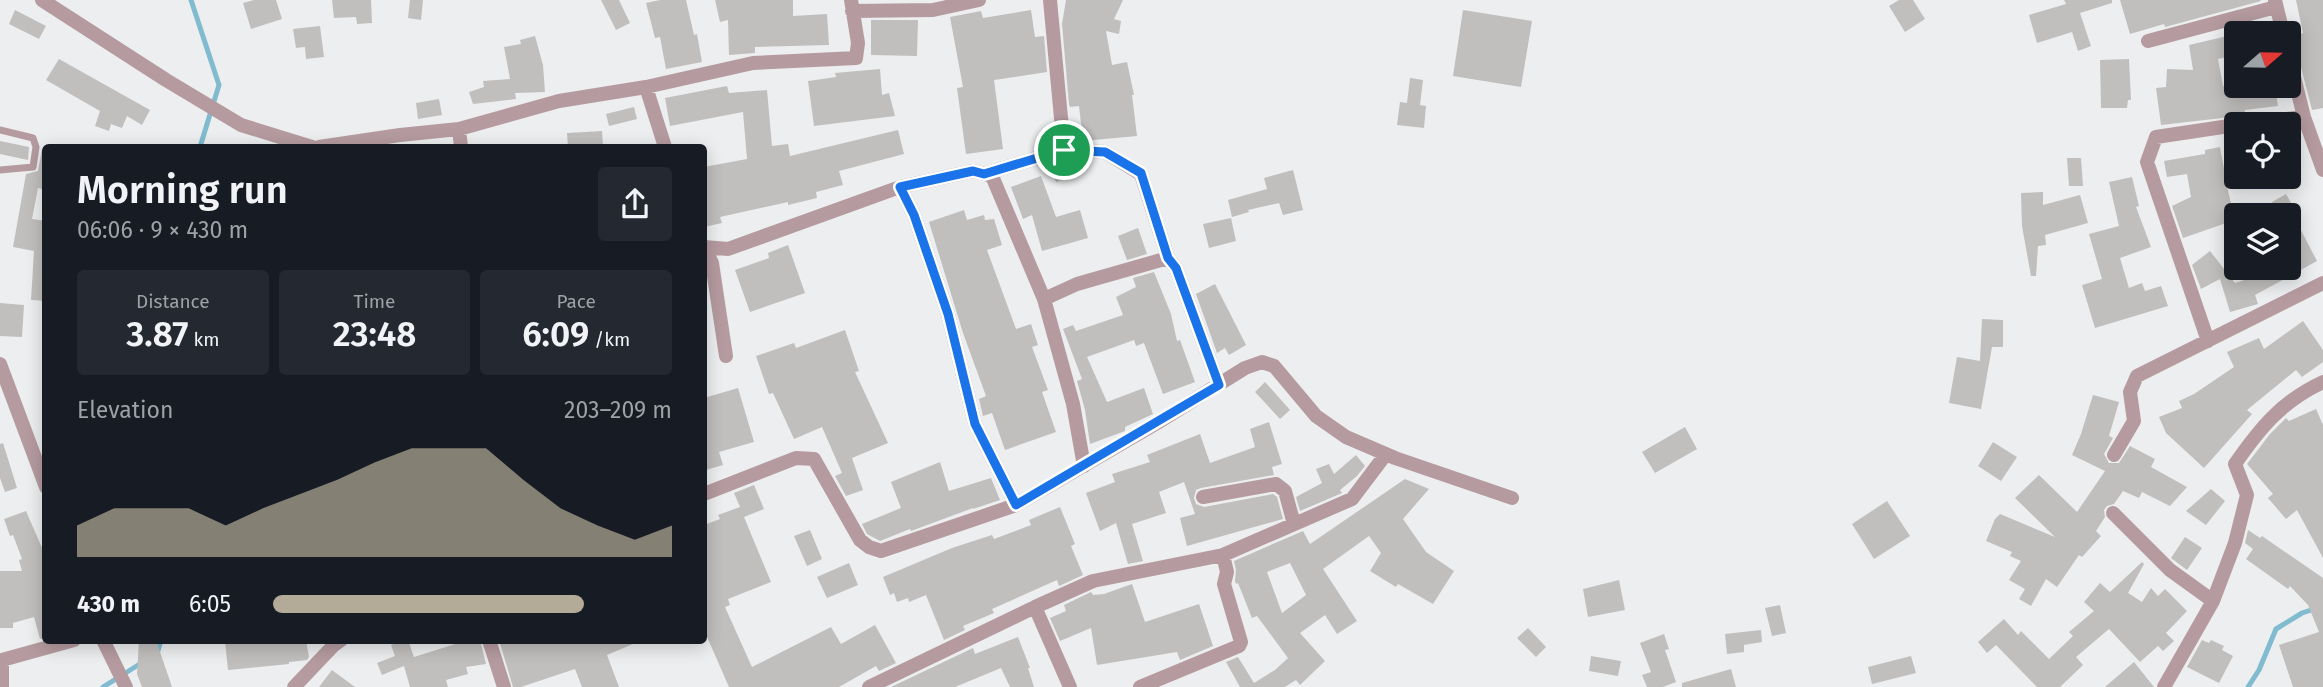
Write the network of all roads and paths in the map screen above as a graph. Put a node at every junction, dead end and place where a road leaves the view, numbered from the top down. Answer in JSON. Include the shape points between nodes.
{"nodes":[{"id":1,"x":42,"y":0,"type":"edge"},
{"id":2,"x":979,"y":0,"type":"edge"},
{"id":3,"x":1050,"y":0,"type":"edge"},
{"id":4,"x":2275,"y":4,"type":"edge"},
{"id":5,"x":852,"y":6,"type":"edge"},
{"id":6,"x":2280,"y":21,"type":"edge"},
{"id":7,"x":2148,"y":41,"type":"dead end"},
{"id":8,"x":646,"y":87,"type":"junction"},
{"id":9,"x":2299,"y":98,"type":"edge"},
{"id":10,"x":2301,"y":117,"type":"edge"},
{"id":11,"x":2304,"y":117,"type":"junction"},
{"id":12,"x":2224,"y":127,"type":"edge"},
{"id":13,"x":0,"y":130,"type":"edge"},
{"id":14,"x":459,"y":130,"type":"junction"},
{"id":15,"x":302,"y":144,"type":"edge"},
{"id":16,"x":339,"y":144,"type":"edge"},
{"id":17,"x":461,"y":144,"type":"edge"},
{"id":18,"x":664,"y":144,"type":"edge"},
{"id":19,"x":1064,"y":150,"type":"junction"},
{"id":20,"x":0,"y":170,"type":"edge"},
{"id":21,"x":2323,"y":170,"type":"edge"},
{"id":22,"x":984,"y":174,"type":"junction"},
{"id":23,"x":900,"y":187,"type":"junction"},
{"id":24,"x":707,"y":248,"type":"edge"},
{"id":25,"x":707,"y":254,"type":"edge"},
{"id":26,"x":1168,"y":258,"type":"junction"},
{"id":27,"x":2323,"y":283,"type":"edge"},
{"id":28,"x":1044,"y":299,"type":"junction"},
{"id":29,"x":2208,"y":341,"type":"junction"},
{"id":30,"x":726,"y":356,"type":"dead end"},
{"id":31,"x":0,"y":364,"type":"edge"},
{"id":32,"x":2323,"y":382,"type":"edge"},
{"id":33,"x":1219,"y":385,"type":"junction"},
{"id":34,"x":1386,"y":454,"type":"junction"},
{"id":35,"x":2114,"y":455,"type":"dead end"},
{"id":36,"x":1084,"y":466,"type":"junction"},
{"id":37,"x":42,"y":476,"type":"edge"},
{"id":38,"x":707,"y":493,"type":"edge"},
{"id":39,"x":1203,"y":497,"type":"dead end"},
{"id":40,"x":1512,"y":498,"type":"dead end"},
{"id":41,"x":1016,"y":505,"type":"junction"},
{"id":42,"x":2113,"y":513,"type":"dead end"},
{"id":43,"x":1294,"y":524,"type":"junction"},
{"id":44,"x":1223,"y":555,"type":"junction"},
{"id":45,"x":2213,"y":601,"type":"junction"},
{"id":46,"x":1035,"y":607,"type":"junction"},
{"id":47,"x":60,"y":644,"type":"edge"},
{"id":48,"x":105,"y":644,"type":"edge"},
{"id":49,"x":335,"y":644,"type":"edge"},
{"id":50,"x":490,"y":644,"type":"edge"},
{"id":51,"x":2,"y":687,"type":"edge"},
{"id":52,"x":126,"y":687,"type":"edge"},
{"id":53,"x":294,"y":687,"type":"edge"},
{"id":54,"x":504,"y":687,"type":"edge"},
{"id":55,"x":869,"y":687,"type":"edge"},
{"id":56,"x":1070,"y":687,"type":"edge"},
{"id":57,"x":1140,"y":687,"type":"edge"},
{"id":58,"x":2164,"y":687,"type":"edge"}],
"edges":[{"from":1,"to":15,"type":"street","via":[[242,125]]},
{"from":2,"to":5,"type":"street","via":[[933,10]]},
{"from":3,"to":19,"type":"street"},
{"from":4,"to":6,"type":"street"},
{"from":4,"to":7,"type":"street"},
{"from":5,"to":8,"type":"street","via":[[856,58],[753,63]]},
{"from":8,"to":14,"type":"street","via":[[559,101]]},
{"from":8,"to":18,"type":"street"},
{"from":9,"to":11,"type":"street"},
{"from":10,"to":11,"type":"street"},
{"from":11,"to":21,"type":"street"},
{"from":12,"to":29,"type":"street","via":[[2156,137],[2147,162]]},
{"from":13,"to":20,"type":"lane","via":[[33,138],[36,147],[33,167]]},
{"from":14,"to":16,"type":"street"},
{"from":14,"to":17,"type":"street"},
{"from":19,"to":22,"type":"street"},
{"from":19,"to":26,"type":"street","via":[[1105,152],[1141,173]]},
{"from":22,"to":23,"type":"street","via":[[973,171]]},
{"from":22,"to":28,"type":"street","via":[[992,176]]},
{"from":23,"to":24,"type":"street","via":[[728,249]]},
{"from":23,"to":41,"type":"street","via":[[948,314],[975,424]]},
{"from":25,"to":30,"type":"street"},
{"from":26,"to":28,"type":"street","via":[[1077,284]]},
{"from":26,"to":33,"type":"street","via":[[1176,268]]},
{"from":27,"to":29,"type":"street"},
{"from":28,"to":36,"type":"street","via":[[1073,404]]},
{"from":29,"to":35,"type":"street","via":[[2137,376],[2130,392],[2134,421]]},
{"from":31,"to":37,"type":"street"},
{"from":32,"to":45,"type":"street","via":[[2270,417],[2235,464],[2247,495]]},
{"from":33,"to":34,"type":"street","via":[[1262,362],[1274,366],[1316,416],[1346,437]]},
{"from":33,"to":36,"type":"street"},
{"from":34,"to":40,"type":"street"},
{"from":34,"to":43,"type":"street","via":[[1352,499]]},
{"from":36,"to":41,"type":"street"},
{"from":38,"to":41,"type":"street","via":[[796,458],[814,459],[860,540],[881,551]]},
{"from":39,"to":43,"type":"street","via":[[1276,484],[1285,491]]},
{"from":42,"to":45,"type":"street","via":[[2170,570]]},
{"from":43,"to":44,"type":"street"},
{"from":44,"to":46,"type":"street","via":[[1093,581]]},
{"from":44,"to":57,"type":"street","via":[[1224,584],[1239,646]]},
{"from":45,"to":58,"type":"street"},
{"from":46,"to":55,"type":"street"},
{"from":46,"to":56,"type":"street"},
{"from":47,"to":51,"type":"street","via":[[2,660]]},
{"from":48,"to":52,"type":"street"},
{"from":49,"to":53,"type":"street"},
{"from":50,"to":54,"type":"street"}]}
